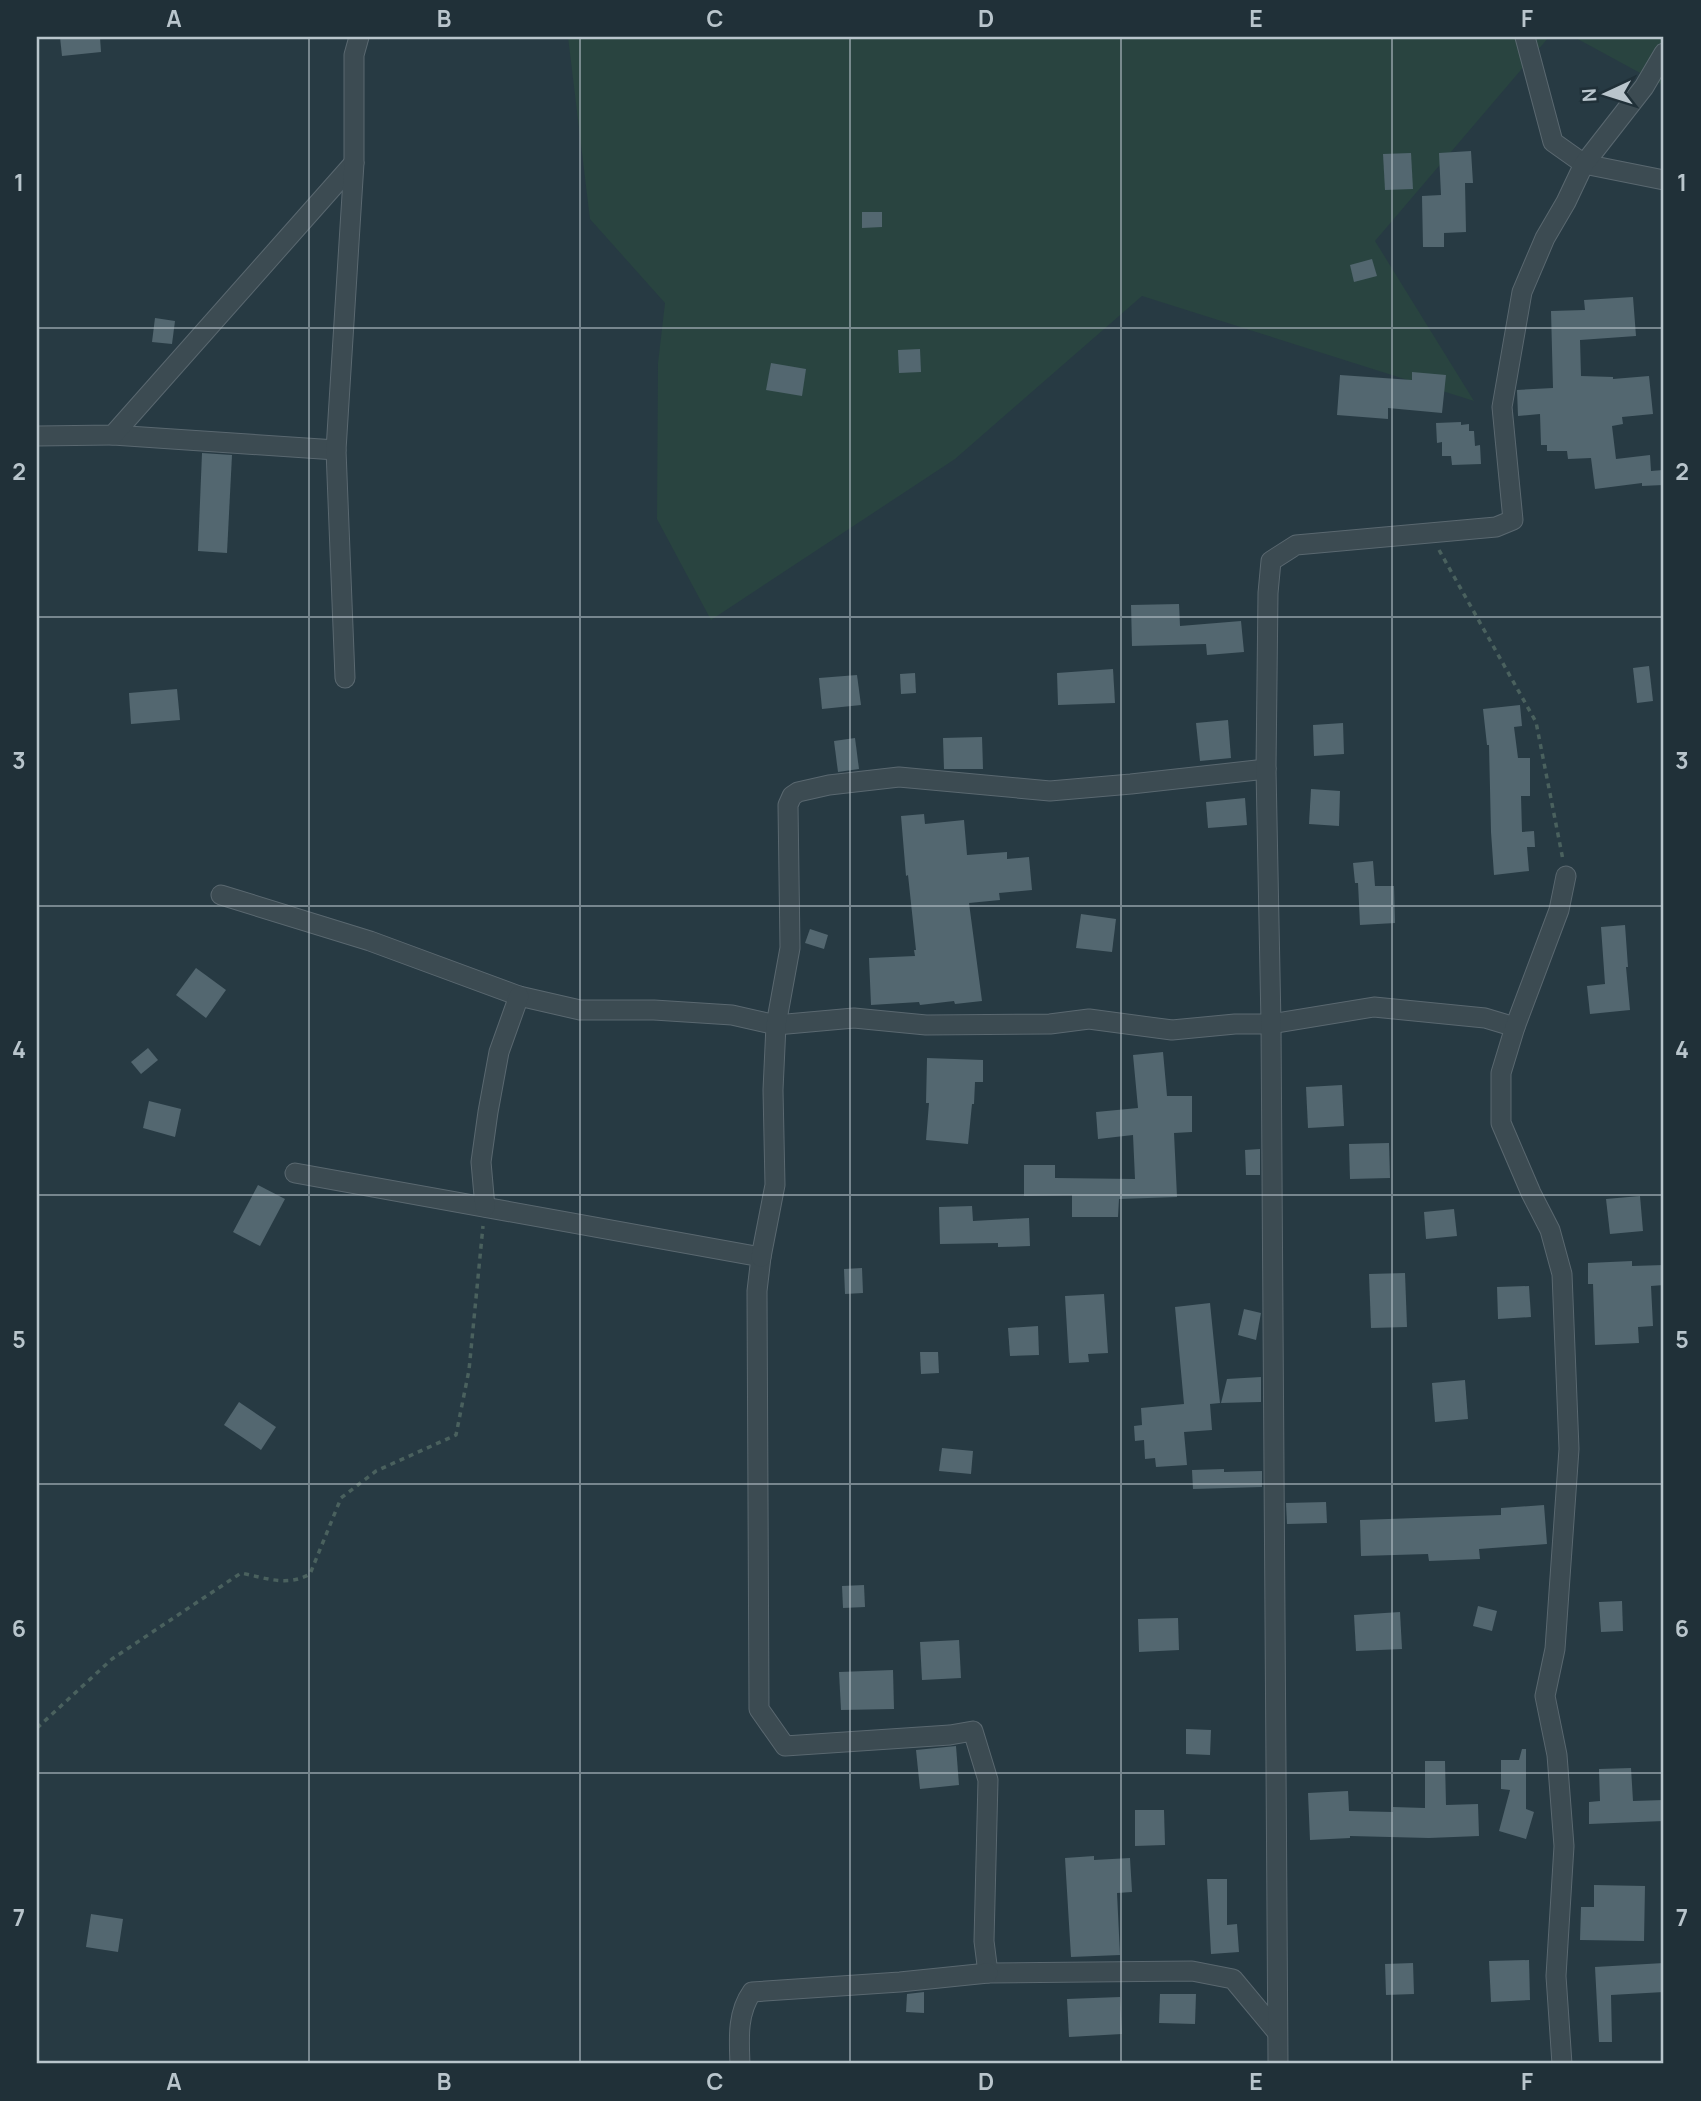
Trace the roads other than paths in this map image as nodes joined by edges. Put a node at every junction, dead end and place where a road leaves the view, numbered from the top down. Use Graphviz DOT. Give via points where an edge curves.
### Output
graph roads {
  1 [pos="359,37"];
  2 [pos="1525,37"];
  3 [pos="1664,53"];
  4 [pos="354,163"];
  5 [pos="1584,164"];
  6 [pos="1664,180"];
  7 [pos="113,435"];
  8 [pos="37,436"];
  9 [pos="336,450"];
  10 [pos="345,678"];
  11 [pos="1266,769"];
  12 [pos="1566,876"];
  13 [pos="221,895"];
  14 [pos="519,996"];
  15 [pos="776,1024"];
  16 [pos="1270,1024"];
  17 [pos="1514,1027"];
  18 [pos="295,1174"];
  19 [pos="485,1207"];
  20 [pos="761,1257"];
  21 [pos="988,1973"];
  22 [pos="1278,2032"];
  23 [pos="740,2064"];
  24 [pos="1278,2064"];
  25 [pos="1562,2064"];
  1 -- 4 [label="street" via="354,55"];
  2 -- 5 [label="street" via="1553,142"];
  3 -- 5 [label="street" via="1644,87"];
  4 -- 7 [label="street"];
  4 -- 9 [label="street"];
  5 -- 6 [label="street"];
  5 -- 11 [label="street" via="1522,292 1502,407 1513,520 1496,527 1296,545 1271,561"];
  7 -- 8 [label="street"];
  7 -- 9 [label="street"];
  9 -- 10 [label="street"];
  11 -- 15 [label="street" via="1050,791 899,777 798,792 788,805 790,948"];
  11 -- 16 [label="street"];
  12 -- 17 [label="street" via="1559,910"];
  13 -- 14 [label="street" via="370,941"];
  14 -- 15 [label="street" via="580,1010 732,1015"];
  14 -- 19 [label="street" via="499,1052 488,1112 481,1162"];
  15 -- 16 [label="street" via="854,1018 926,1025 1050,1024 1089,1018 1172,1030"];
  15 -- 20 [label="street" via="775,1185"];
  16 -- 17 [label="street" via="1374,1007 1485,1018"];
  16 -- 22 [label="street"];
  17 -- 25 [label="street" via="1501,1073 1501,1123 1550,1230 1562,1274 1569,1449 1555,1649 1545,1696 1557,1755 1563,1846 1556,1976"];
  18 -- 19 [label="street"];
  19 -- 20 [label="street"];
  20 -- 21 [label="street" via="757,1291 759,1709 785,1746 973,1731 988,1780 984,1941"];
  21 -- 22 [label="street" via="1192,1971 1233,1979"];
  21 -- 23 [label="street" via="752,1992 740,2024"];
  22 -- 24 [label="street"];
}
